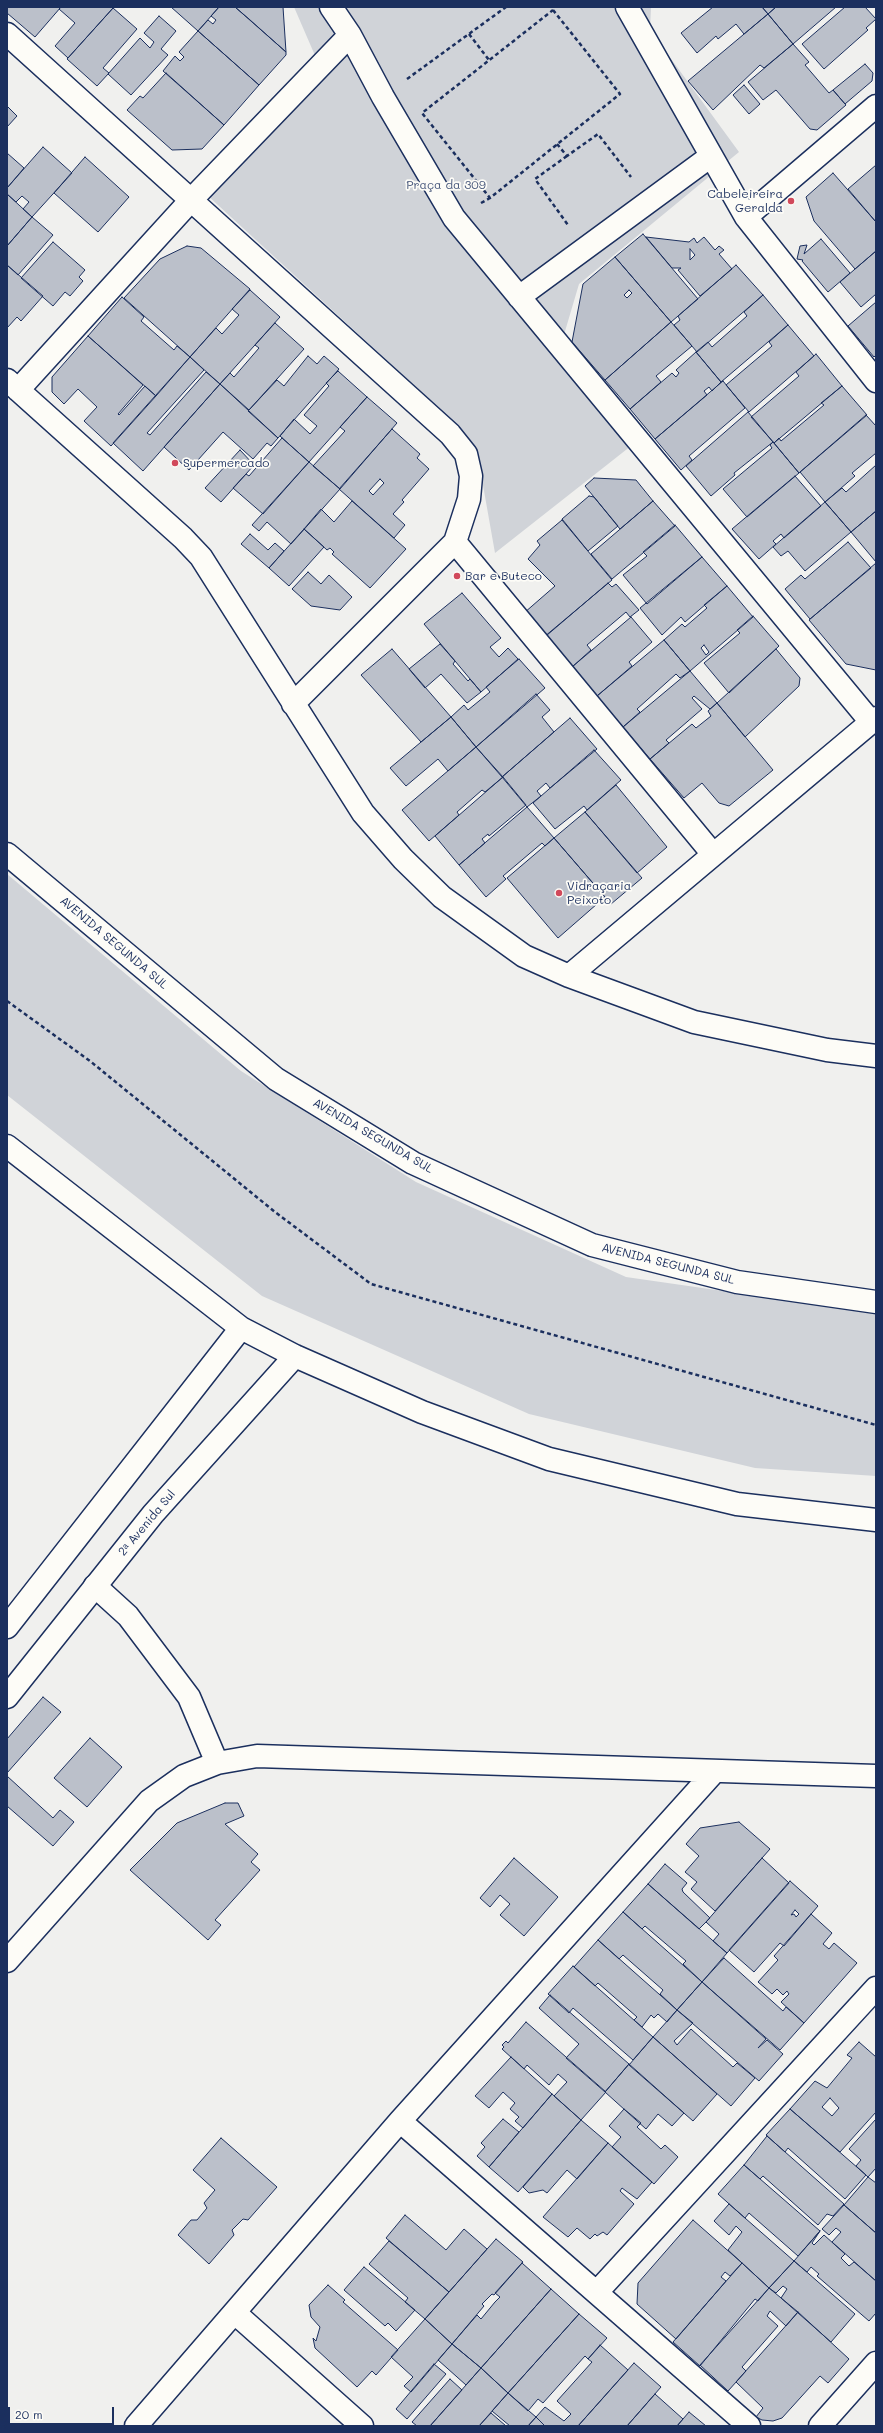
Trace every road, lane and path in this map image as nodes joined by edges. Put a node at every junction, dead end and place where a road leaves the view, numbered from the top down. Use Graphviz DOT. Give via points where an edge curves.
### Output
graph roads {
  1 [pos="331,7"];
  2 [pos="506,7"];
  3 [pos="627,7"];
  4 [pos="7,34"];
  5 [pos="469,34"];
  6 [pos="350,35"];
  7 [pos="489,60"];
  8 [pos="383,97"];
  9 [pos="876,106"];
  10 [pos="557,144"];
  11 [pos="567,156"];
  12 [pos="711,156"];
  13 [pos="635,181"];
  14 [pos="192,199"];
  15 [pos="746,217"];
  16 [pos="570,228"];
  17 [pos="519,297"];
  18 [pos="876,381"];
  19 [pos="12,385"];
  20 [pos="455,542"];
  21 [pos="293,704"];
  22 [pos="873,720"];
  23 [pos="7,854"];
  24 [pos="712,854"];
  25 [pos="568,976"];
  26 [pos="7,1001"];
  27 [pos="876,1056"];
  28 [pos="7,1146"];
  29 [pos="876,1302"];
  30 [pos="241,1328"];
  31 [pos="295,1356"];
  32 [pos="876,1426"];
  33 [pos="876,1520"];
  34 [pos="95,1586"];
  35 [pos="7,1627"];
  36 [pos="7,1697"];
  37 [pos="217,1763"];
  38 [pos="715,1771"];
  39 [pos="876,1776"];
  40 [pos="7,1961"];
  41 [pos="876,1988"];
  42 [pos="400,2121"];
  43 [pos="597,2292"];
  44 [pos="235,2313"];
  45 [pos="876,2363"];
  46 [pos="136,2426"];
  47 [pos="362,2426"];
  48 [pos="749,2426"];
  49 [pos="820,2426"];
  1 -- 6 [label="street"];
  2 -- 5 [label="path"];
  3 -- 12 [label="street"];
  4 -- 14 [label="street"];
  5 -- 7 [label="path"];
  5 -- 8 [label="path"];
  6 -- 8 [label="street"];
  6 -- 14 [label="street"];
  7 -- 10 [label="path" via="553,10 620,94"];
  7 -- 10 [label="path" via="422,113 490,198"];
  8 -- 17 [label="street" via="454,218"];
  9 -- 15 [label="street"];
  10 -- 11 [label="path"];
  11 -- 13 [label="path" via="598,134"];
  11 -- 16 [label="path" via="535,179"];
  12 -- 15 [label="street"];
  12 -- 17 [label="street"];
  14 -- 19 [label="street"];
  14 -- 20 [label="street" via="430,414 466,454 471,476 469,500"];
  15 -- 18 [label="street"];
  17 -- 22 [label="street"];
  19 -- 21 [label="street" via="201,557"];
  20 -- 21 [label="street"];
  20 -- 24 [label="street"];
  21 -- 25 [label="street" via="364,813 442,897 524,956"];
  22 -- 24 [label="street"];
  23 -- 29 [label="street, AVENIDA SEGUNDA SUL" via="276,1079 413,1163 592,1245 737,1282"];
  24 -- 25 [label="street"];
  25 -- 27 [label="street" via="694,1022 827,1050"];
  26 -- 32 [label="path" via="90,1061 275,1212 371,1284"];
  28 -- 30 [label="street"];
  30 -- 31 [label="street"];
  30 -- 35 [label="street"];
  31 -- 33 [label="street" via="422,1412 549,1459 737,1504"];
  31 -- 34 [label="street, 2ᵃ Avenida Sul" via="153,1514"];
  34 -- 36 [label="street, 2ᵃ Avenida Sul"];
  34 -- 37 [label="street" via="128,1616 189,1697"];
  37 -- 38 [label="street" via="257,1756"];
  37 -- 40 [label="street" via="184,1776 149,1801"];
  38 -- 39 [label="street"];
  38 -- 42 [label="street"];
  41 -- 43 [label="street"];
  42 -- 43 [label="street"];
  42 -- 44 [label="street"];
  43 -- 48 [label="street"];
  44 -- 46 [label="street"];
  44 -- 47 [label="street"];
  45 -- 49 [label="street"];
}
